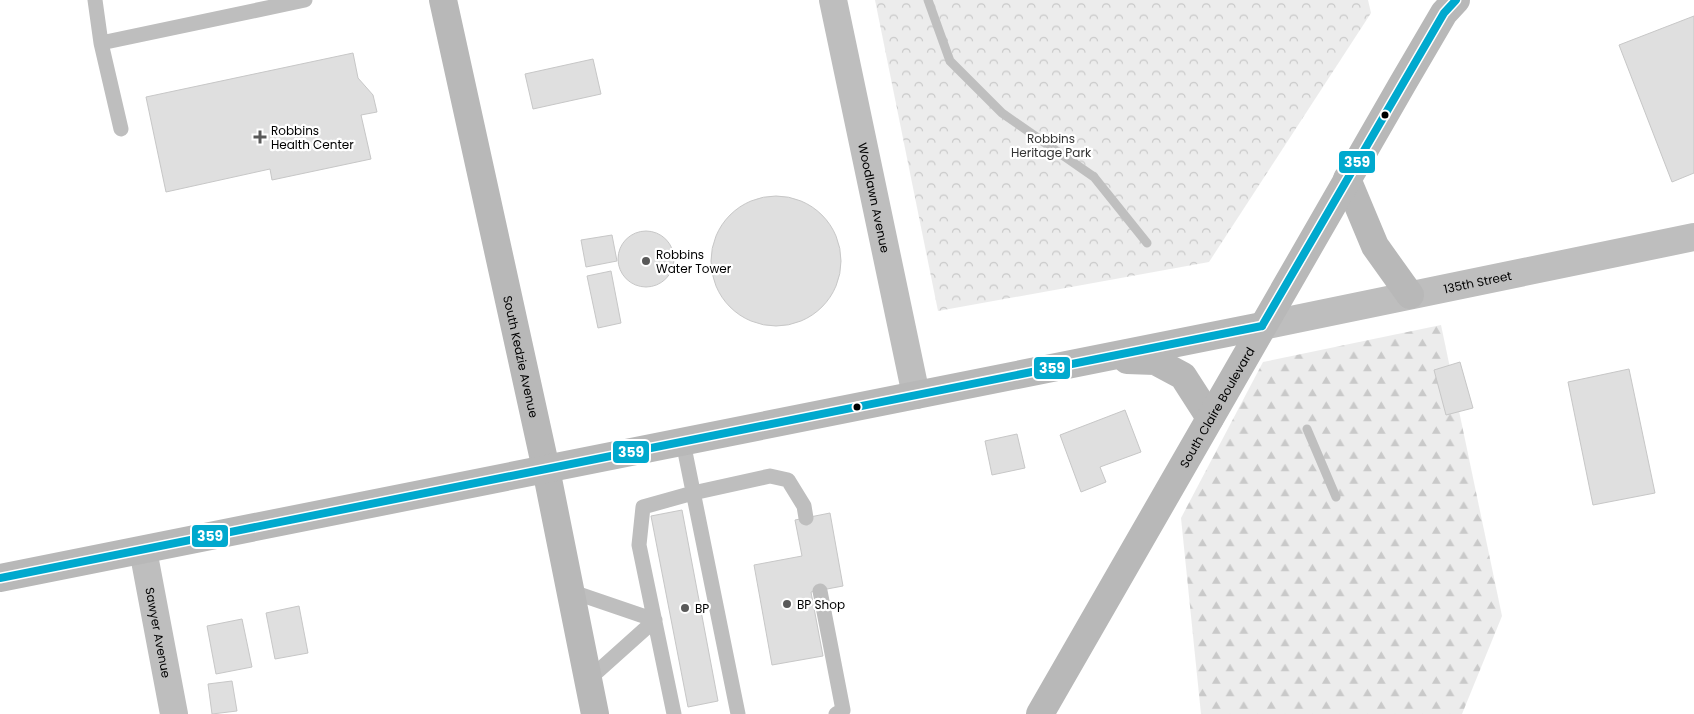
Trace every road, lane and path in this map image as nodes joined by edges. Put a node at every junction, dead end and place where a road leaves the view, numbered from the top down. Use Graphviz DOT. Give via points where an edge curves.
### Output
graph roads {
  1 [pos="95,0"];
  2 [pos="305,0"];
  3 [pos="443,0"];
  4 [pos="833,0"];
  5 [pos="1456,0"];
  6 [pos="101,43"];
  7 [pos="121,129"];
  8 [pos="1347,179"];
  9 [pos="1694,237"];
  10 [pos="1410,295"];
  11 [pos="1262,326"];
  12 [pos="1101,358"];
  13 [pos="916,395"];
  14 [pos="1210,418"];
  15 [pos="683,442"];
  16 [pos="546,469"];
  17 [pos="693,493"];
  18 [pos="806,518"];
  19 [pos="143,550"];
  20 [pos="0,578"];
  21 [pos="570,591"];
  22 [pos="820,591"];
  23 [pos="655,620"];
  24 [pos="588,680"];
  25 [pos="174,714"];
  26 [pos="595,714"];
  27 [pos="674,714"];
  28 [pos="738,714"];
  29 [pos="836,714"];
  30 [pos="1040,714"];
  1 -- 6 [label="lane"];
  2 -- 6 [label="lane"];
  3 -- 16 [label="street, South Kedzie Avenue"];
  4 -- 13 [label="street, Woodlawn Avenue"];
  5 -- 8 [label="street, South Claire Boulevard" via="1444,13"];
  6 -- 7 [label="lane"];
  8 -- 10 [label="street" via="1375,246"];
  8 -- 11 [label="street, South Claire Boulevard"];
  9 -- 10 [label="street, 135th Street"];
  10 -- 11 [label="street, 135th Street"];
  11 -- 12 [label="street"];
  11 -- 14 [label="street, South Claire Boulevard"];
  12 -- 13 [label="street"];
  12 -- 14 [label="street" via="1155,361 1183,376"];
  13 -- 15 [label="street"];
  14 -- 30 [label="street, South Claire Boulevard"];
  15 -- 16 [label="street"];
  15 -- 17 [label="lane"];
  16 -- 19 [label="street"];
  16 -- 21 [label="street, South Kedzie Avenue"];
  17 -- 18 [label="lane" via="770,476 788,480 804,506"];
  17 -- 23 [label="lane" via="642,507 639,545"];
  17 -- 28 [label="lane"];
  19 -- 20 [label="street"];
  19 -- 25 [label="street, Sawyer Avenue"];
  21 -- 23 [label="lane"];
  21 -- 24 [label="street, South Kedzie Avenue"];
  22 -- 29 [label="lane" via="843,710"];
  23 -- 24 [label="lane"];
  23 -- 27 [label="lane"];
  24 -- 26 [label="street, South Kedzie Avenue"];
}
